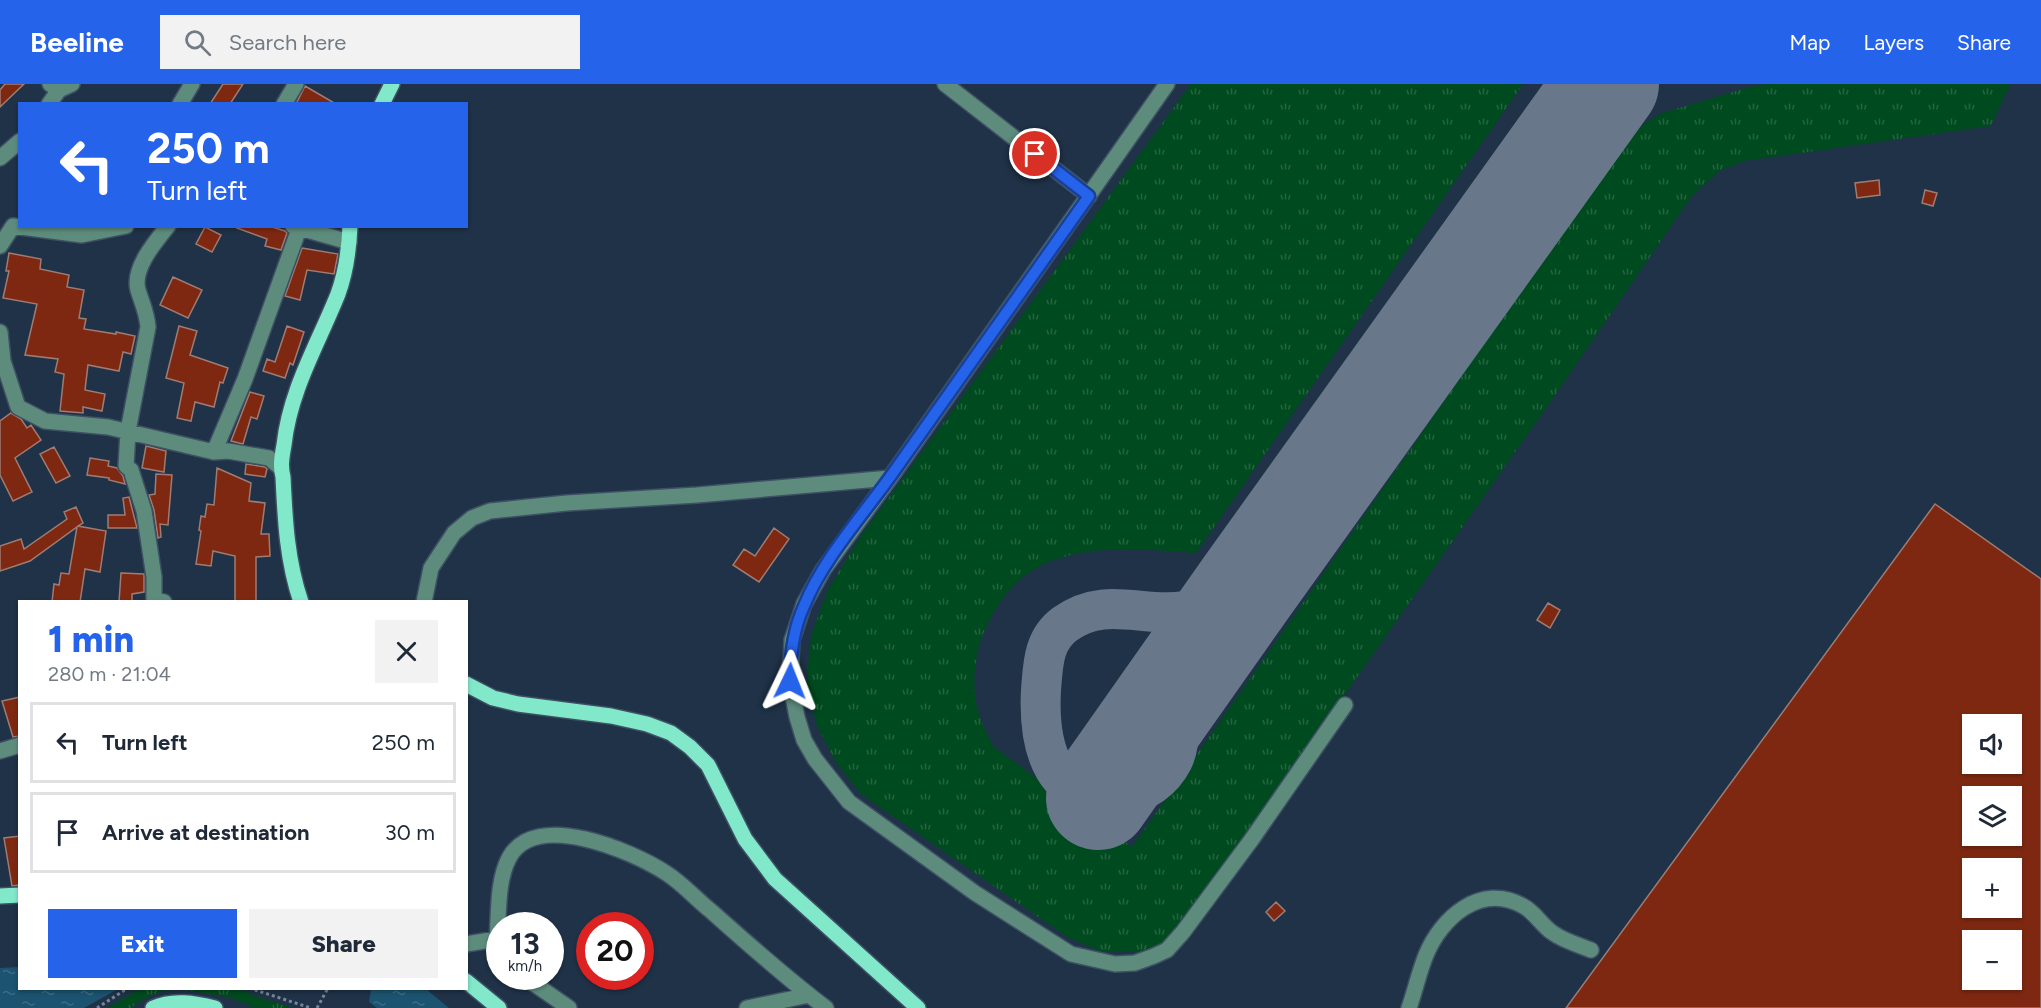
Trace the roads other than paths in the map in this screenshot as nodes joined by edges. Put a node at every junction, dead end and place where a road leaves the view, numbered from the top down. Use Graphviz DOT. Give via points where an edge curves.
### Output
graph roads {
  1 [pos="192,84"];
  2 [pos="296,84"];
  3 [pos="392,84"];
  4 [pos="945,84"];
  5 [pos="1167,84"];
  6 [pos="60,86"];
  7 [pos="50,102"];
  8 [pos="181,102"];
  9 [pos="285,102"];
  10 [pos="383,102"];
  11 [pos="18,143"];
  12 [pos="0,158"];
  13 [pos="1089,196"];
  14 [pos="18,227"];
  15 [pos="28,228"];
  16 [pos="116,228"];
  17 [pos="166,228"];
  18 [pos="296,228"];
  19 [pos="350,234"];
  20 [pos="0,246"];
  21 [pos="0,332"];
  22 [pos="128,431"];
  23 [pos="214,452"];
  24 [pos="281,468"];
  25 [pos="890,478"];
  26 [pos="157,600"];
  27 [pos="300,600"];
  28 [pos="424,600"];
  29 [pos="468,685"];
  30 [pos="1346,705"];
  31 [pos="18,746"];
  32 [pos="0,751"];
  33 [pos="18,895"];
  34 [pos="0,896"];
  35 [pos="500,912"];
  36 [pos="486,942"];
  37 [pos="468,944"];
  38 [pos="1591,950"];
  39 [pos="468,983"];
  40 [pos="543,990"];
  41 [pos="809,995"];
  42 [pos="153,1008"];
  43 [pos="215,1008"];
  44 [pos="499,1008"];
  45 [pos="569,1008"];
  46 [pos="747,1008"];
  47 [pos="826,1008"];
  48 [pos="918,1008"];
  49 [pos="1409,1008"];
  1 -- 8 [label="street"];
  2 -- 9 [label="street"];
  3 -- 10 [label="main road"];
  4 -- 13 [label="street"];
  5 -- 13 [label="street"];
  6 -- 7 [label="street"];
  11 -- 12 [label="street"];
  13 -- 25 [label="street"];
  14 -- 20 [label="street" via="12,226"];
  15 -- 16 [label="street" via="82,235"];
  17 -- 22 [label="street" via="138,271 137,287 148,327"];
  18 -- 19 [label="street"];
  18 -- 23 [label="street" via="245,379"];
  19 -- 24 [label="main road" via="338,293 307,361 286,424"];
  21 -- 22 [label="street" via="3,361 18,407 45,421"];
  22 -- 23 [label="street"];
  22 -- 26 [label="street" via="126,466 131,470 144,511 154,599"];
  23 -- 24 [label="street" via="269,458"];
  24 -- 27 [label="main road" via="286,538"];
  25 -- 28 [label="street" via="490,511 472,518 454,533 431,568"];
  25 -- 30 [label="street" via="823,570 796,626 790,658 791,696 804,740 849,802 975,893 1071,954 1115,964 1135,963 1167,950 1184,933"];
  29 -- 48 [label="main road" via="493,698 611,716 671,733 708,765 746,839 775,879"];
  31 -- 32 [label="street"];
  33 -- 34 [label="main road"];
  35 -- 41 [label="street" via="501,885 509,857 526,839 567,835 592,841 666,873"];
  36 -- 37 [label="street"];
  38 -- 49 [label="street" via="1553,933 1522,905 1496,898 1482,899 1457,912 1435,937"];
  39 -- 44 [label="main road"];
  40 -- 45 [label="street"];
  41 -- 46 [label="street"];
  41 -- 47 [label="street"];
  42 -- 43 [label="main road" via="185,1003"];
}
